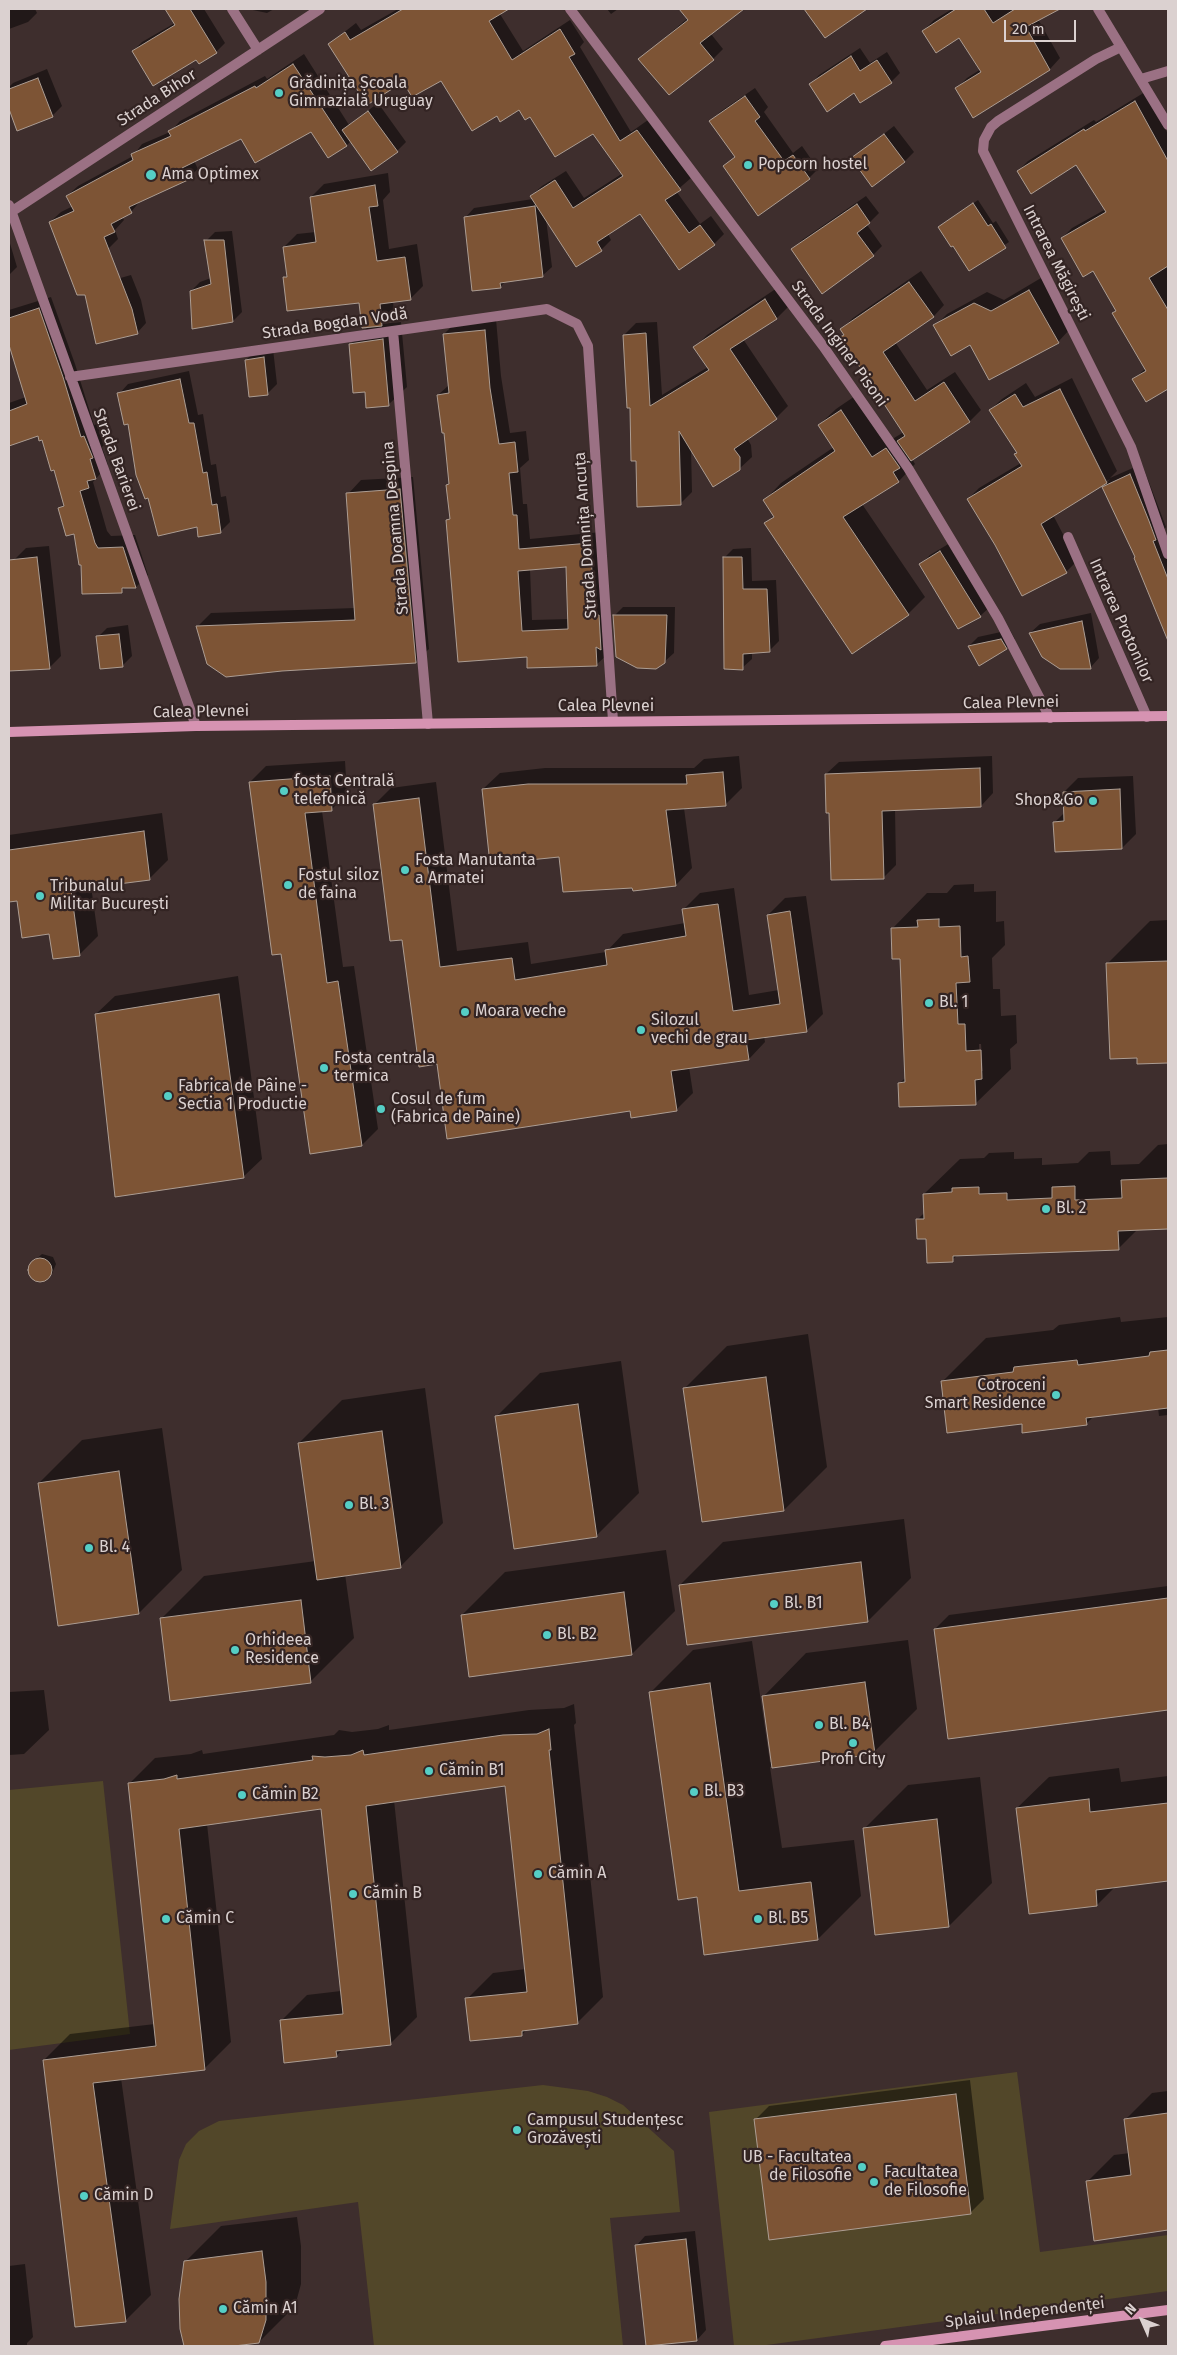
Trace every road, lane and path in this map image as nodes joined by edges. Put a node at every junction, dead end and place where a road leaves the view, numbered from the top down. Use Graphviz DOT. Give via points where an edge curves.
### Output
graph roads {
  1 [pos="232,9"];
  2 [pos="320,9"];
  3 [pos="570,9"];
  4 [pos="1098,9"];
  5 [pos="1121,47"];
  6 [pos="258,50"];
  7 [pos="1168,71"];
  8 [pos="1141,79"];
  9 [pos="1168,125"];
  10 [pos="10,208"];
  11 [pos="393,330"];
  12 [pos="588,346"];
  13 [pos="70,377"];
  14 [pos="1068,537"];
  15 [pos="1168,554"];
  16 [pos="1168,716"];
  17 [pos="1147,717"];
  18 [pos="1050,718"];
  19 [pos="613,721"];
  20 [pos="428,724"];
  21 [pos="9,726"];
  22 [pos="196,726"];
  23 [pos="44,730"];
  24 [pos="9,732"];
  25 [pos="1168,2310"];
  26 [pos="885,2346"];
  1 -- 6 [label="street"];
  2 -- 6 [label="street, Strada Bihor"];
  3 -- 18 [label="street, Strada Inginer Pisoni" via="823,346 908,468 998,618"];
  4 -- 5 [label="street"];
  5 -- 8 [label="street"];
  5 -- 15 [label="street, Intrarea Măgirești" via="1096,59 998,121 984,140 983,151 1131,447"];
  6 -- 10 [label="street, Strada Bihor"];
  7 -- 8 [label="street"];
  8 -- 9 [label="street"];
  10 -- 13 [label="street, Strada Barierei"];
  11 -- 12 [label="street, Strada Bogdan Vodă" via="547,308 577,324"];
  11 -- 13 [label="street, Strada Bogdan Vodă"];
  11 -- 20 [label="street, Strada Doamna Despina"];
  12 -- 19 [label="street, Strada Domnița Ancuța"];
  13 -- 22 [label="street, Strada Barierei"];
  14 -- 17 [label="street, Intrarea Protonilor"];
  16 -- 17 [label="main road, Calea Plevnei"];
  17 -- 18 [label="main road, Calea Plevnei"];
  18 -- 19 [label="main road, Calea Plevnei"];
  19 -- 20 [label="main road, Calea Plevnei"];
  20 -- 22 [label="main road, Calea Plevnei"];
  21 -- 23 [label="main road, Calea Plevnei"];
  22 -- 23 [label="main road, Calea Plevnei"];
  23 -- 24 [label="main road, Calea Plevnei"];
  25 -- 26 [label="main road, Splaiul Independenței"];
}
